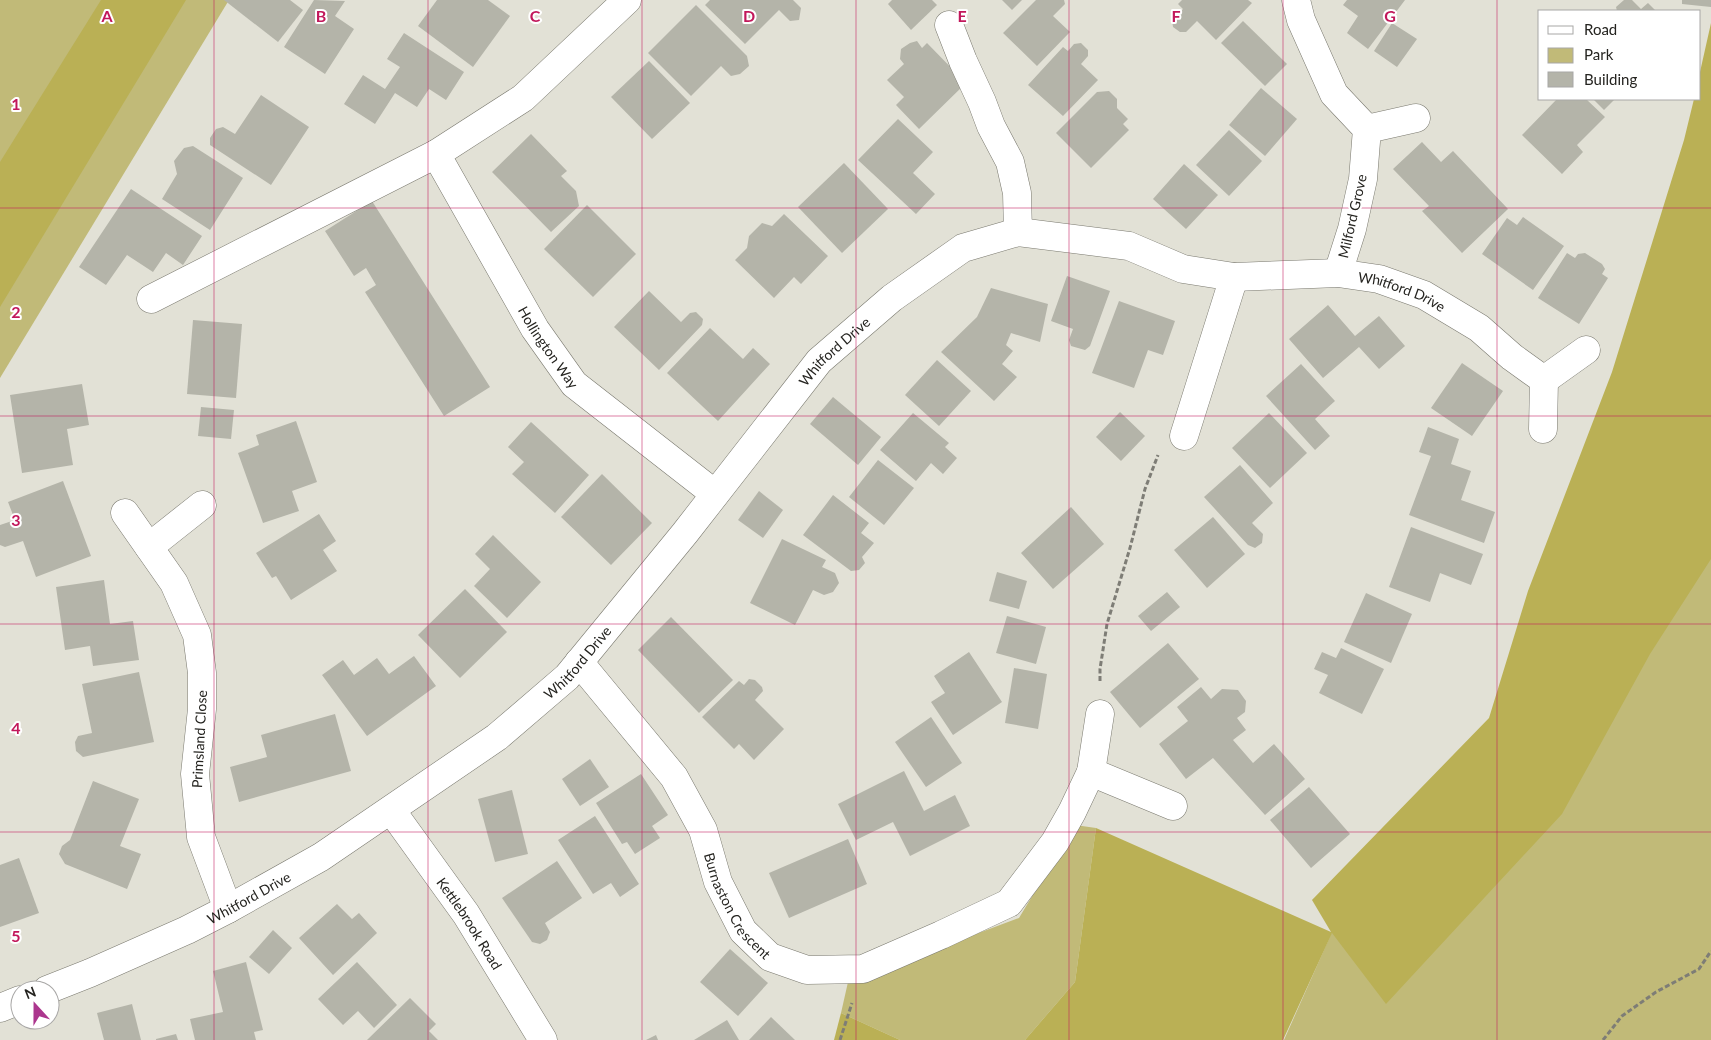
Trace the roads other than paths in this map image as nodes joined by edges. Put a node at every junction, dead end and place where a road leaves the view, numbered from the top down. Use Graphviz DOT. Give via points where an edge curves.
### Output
graph roads {
  1 [pos="627,0"];
  2 [pos="1296,0"];
  3 [pos="949,25"];
  4 [pos="1416,118"];
  5 [pos="1367,129"];
  6 [pos="436,154"];
  7 [pos="1018,232"];
  8 [pos="1338,273"];
  9 [pos="1234,277"];
  10 [pos="151,299"];
  11 [pos="1586,350"];
  12 [pos="1544,380"];
  13 [pos="1543,430"];
  14 [pos="1184,436"];
  15 [pos="715,494"];
  16 [pos="202,505"];
  17 [pos="125,514"];
  18 [pos="148,547"];
  19 [pos="579,662"];
  20 [pos="1100,714"];
  21 [pos="1091,772"];
  22 [pos="1173,806"];
  23 [pos="391,810"];
  24 [pos="228,909"];
  25 [pos="60,985"];
  26 [pos="543,1040"];
  1 -- 6 [label="street" via="523,98"];
  2 -- 5 [label="street" via="1301,20 1334,94"];
  3 -- 7 [label="street" via="991,126 1010,162 1017,193"];
  4 -- 5 [label="street"];
  5 -- 8 [label="street, Milford Grove" via="1363,179"];
  6 -- 10 [label="street"];
  6 -- 15 [label="street, Hollington Way" via="535,329 574,384"];
  7 -- 9 [label="street, Whitford Drive" via="1129,246 1183,269"];
  7 -- 15 [label="street, Whitford Drive" via="964,248 892,298 819,361"];
  8 -- 9 [label="street, Whitford Drive"];
  8 -- 12 [label="street, Whitford Drive" via="1379,280 1424,295 1479,328"];
  9 -- 14 [label="street"];
  11 -- 12 [label="street"];
  12 -- 13 [label="street"];
  15 -- 19 [label="street, Whitford Drive"];
  16 -- 18 [label="street"];
  17 -- 18 [label="street, Primsland Close"];
  18 -- 24 [label="street, Primsland Close" via="174,583 197,635 202,673 195,774 200,837"];
  19 -- 21 [label="street, Burnaston Crescent" via="674,777 702,830 718,882 743,931 770,957 807,970 863,969 1009,903 1055,842"];
  19 -- 23 [label="street, Whitford Drive" via="567,677 497,737"];
  20 -- 21 [label="street, Burnaston Crescent"];
  21 -- 22 [label="street"];
  23 -- 24 [label="street, Whitford Drive" via="321,857"];
  23 -- 26 [label="street, Kettlebrook Road" via="466,914"];
  24 -- 25 [label="street, Whitford Drive"];
}
